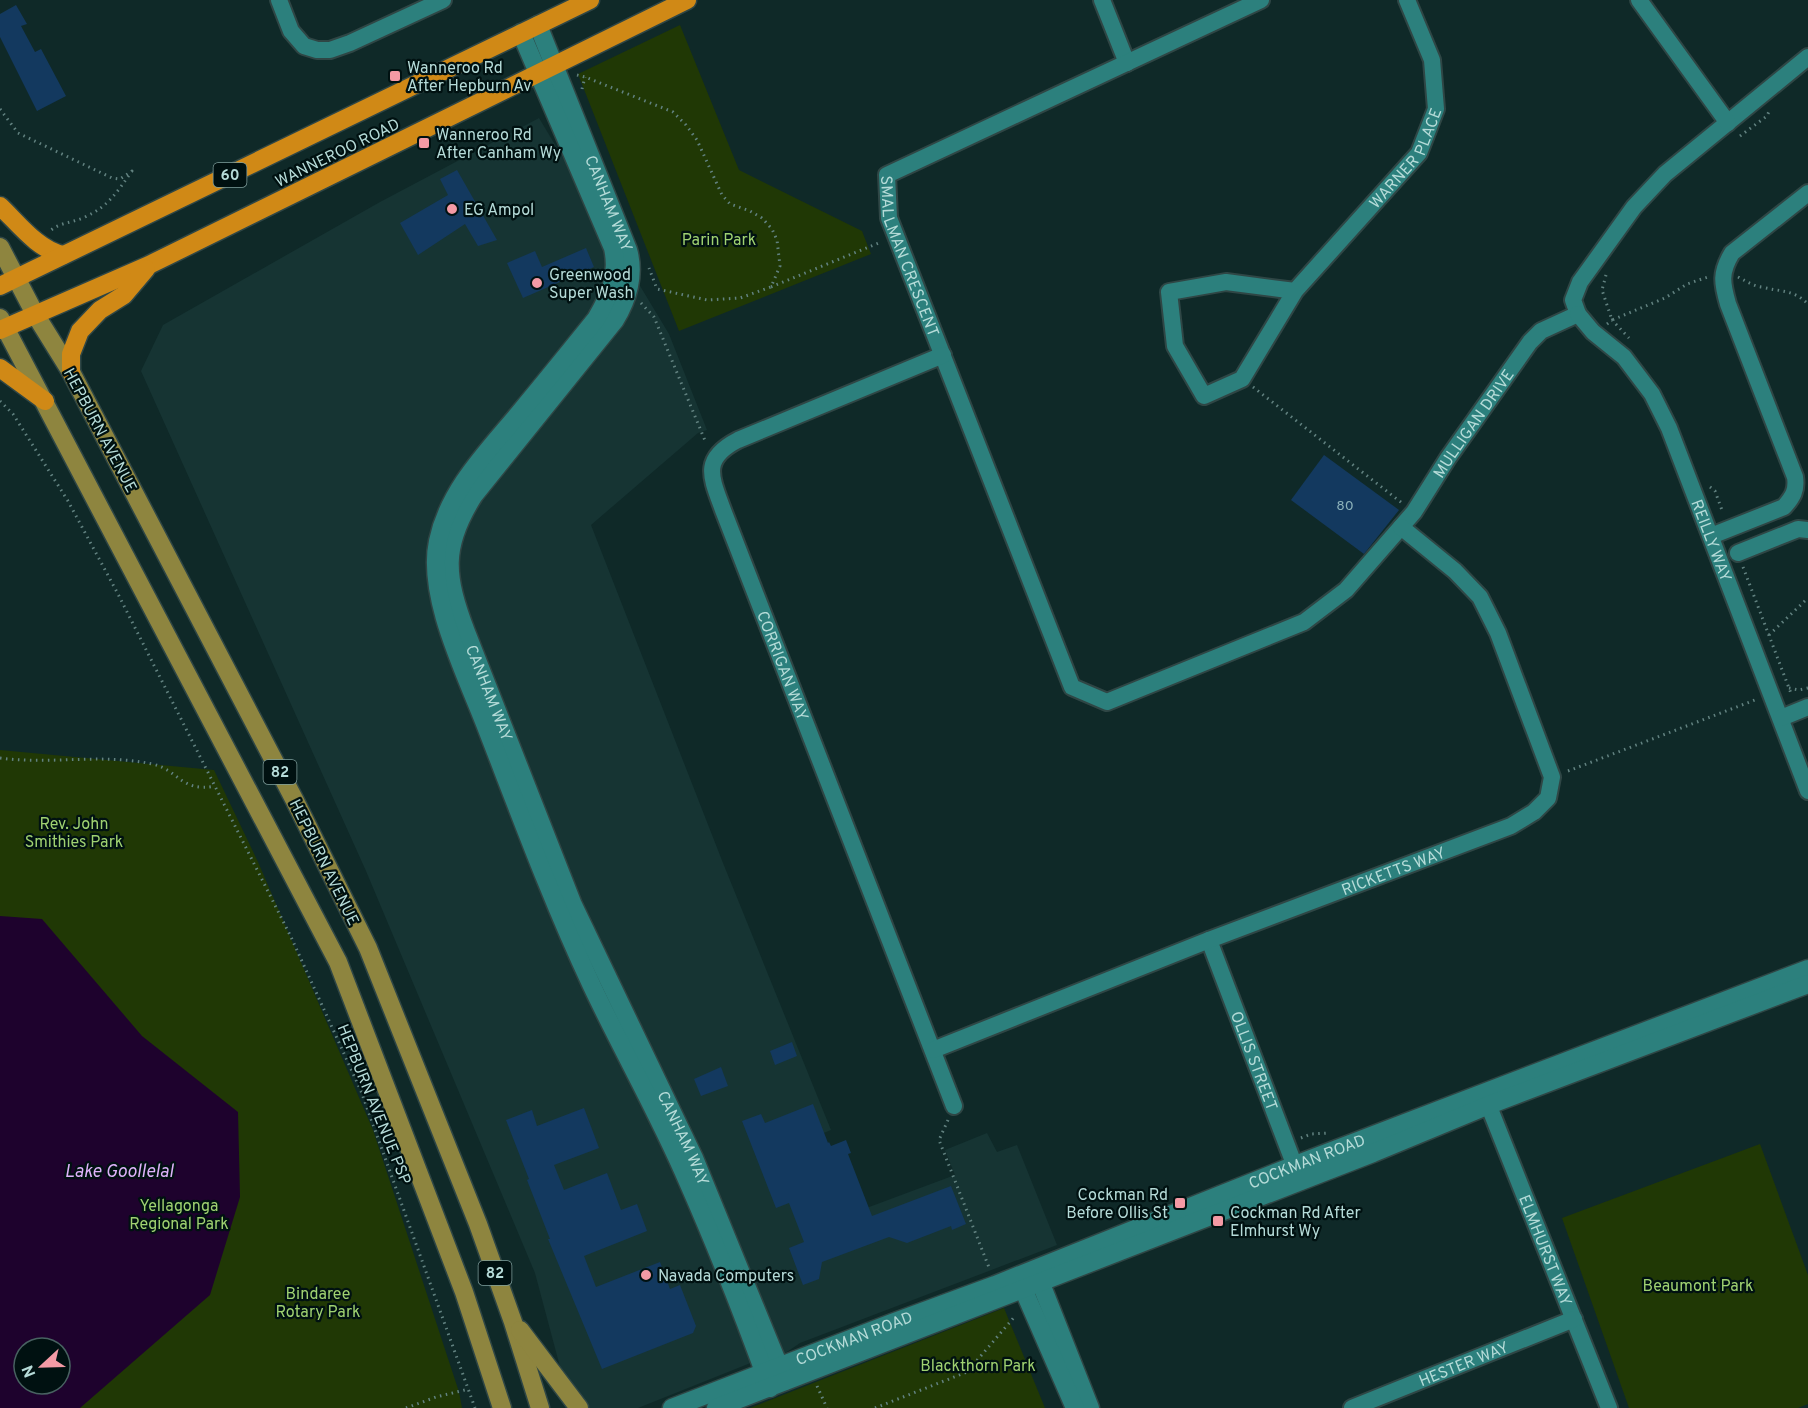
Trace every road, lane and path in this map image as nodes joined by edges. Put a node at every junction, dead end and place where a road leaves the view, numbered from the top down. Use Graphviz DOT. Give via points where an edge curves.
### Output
graph roads {
  1 [pos="279,0"];
  2 [pos="443,0"];
  3 [pos="590,0"];
  4 [pos="687,0"];
  5 [pos="1102,0"];
  6 [pos="1261,0"];
  7 [pos="1407,0"];
  8 [pos="1639,0"];
  9 [pos="538,25"];
  10 [pos="521,33"];
  11 [pos="1808,57"];
  12 [pos="1126,63"];
  13 [pos="555,65"];
  14 [pos="537,74"];
  15 [pos="575,76"];
  16 [pos="585,76"];
  17 [pos="581,96"];
  18 [pos="1774,104"];
  19 [pos="0,109"];
  20 [pos="1728,123"];
  21 [pos="1740,136"];
  22 [pos="1808,193"];
  23 [pos="0,206"];
  24 [pos="897,236"];
  25 [pos="39,242"];
  26 [pos="0,247"];
  27 [pos="63,255"];
  28 [pos="645,259"];
  29 [pos="149,265"];
  30 [pos="650,270"];
  31 [pos="1606,273"];
  32 [pos="1723,275"];
  33 [pos="645,279"];
  34 [pos="8,282"];
  35 [pos="771,287"];
  36 [pos="628,290"];
  37 [pos="1295,291"];
  38 [pos="1808,304"];
  39 [pos="35,314"];
  40 [pos="1578,314"];
  41 [pos="2,325"];
  42 [pos="943,355"];
  43 [pos="0,368"];
  44 [pos="71,372"];
  45 [pos="1242,379"];
  46 [pos="0,401"];
  47 [pos="45,401"];
  48 [pos="714,462"];
  49 [pos="1414,512"];
  50 [pos="1401,527"];
  51 [pos="1808,530"];
  52 [pos="1711,536"];
  53 [pos="1738,553"];
  54 [pos="1808,598"];
  55 [pos="1769,635"];
  56 [pos="1072,687"];
  57 [pos="1788,687"];
  58 [pos="1808,688"];
  59 [pos="1771,694"];
  60 [pos="1808,707"];
  61 [pos="1781,718"];
  62 [pos="0,758"];
  63 [pos="1552,777"];
  64 [pos="214,786"];
  65 [pos="1808,791"];
  66 [pos="1209,940"];
  67 [pos="1808,969"];
  68 [pos="1808,984"];
  69 [pos="933,1050"];
  70 [pos="1486,1099"];
  71 [pos="954,1106"];
  72 [pos="1298,1172"];
  73 [pos="1038,1275"];
  74 [pos="993,1277"];
  75 [pos="1020,1282"];
  76 [pos="1030,1306"];
  77 [pos="1574,1319"];
  78 [pos="513,1322"];
  79 [pos="775,1377"];
  80 [pos="814,1378"];
  81 [pos="469,1389"];
  82 [pos="406,1408"];
  83 [pos="475,1408"];
  84 [pos="502,1408"];
  85 [pos="540,1408"];
  86 [pos="579,1408"];
  87 [pos="672,1408"];
  88 [pos="716,1408"];
  89 [pos="827,1408"];
  90 [pos="875,1408"];
  91 [pos="1075,1408"];
  92 [pos="1089,1408"];
  93 [pos="1352,1408"];
  94 [pos="1610,1408"];
  1 -- 2 [label="street" via="291,32 304,46 317,50 350,43"];
  3 -- 9 [label="highway, WANNEROO ROAD / 60"];
  4 -- 13 [label="highway, WANNEROO ROAD"];
  5 -- 12 [label="street"];
  6 -- 12 [label="street, SMALLMAN CRESCENT"];
  7 -- 37 [label="street, WARNER PLACE" via="1432,60 1436,109 1419,153"];
  8 -- 20 [label="street"];
  9 -- 10 [label="highway, WANNEROO ROAD / 60"];
  9 -- 13 [label="main road, CANHAM WAY"];
  10 -- 14 [label="main road, CANHAM WAY"];
  10 -- 27 [label="highway, WANNEROO ROAD / 60"];
  11 -- 20 [label="street"];
  12 -- 24 [label="street, SMALLMAN CRESCENT" via="887,175 889,218"];
  13 -- 14 [label="highway, WANNEROO ROAD"];
  13 -- 36 [label="main road, CANHAM WAY" via="628,250"];
  14 -- 29 [label="highway, WANNEROO ROAD"];
  14 -- 79 [label="main road, CANHAM WAY" via="613,248 614,282 596,319 455,495 437,544 438,594 560,914 688,1182"];
  15 -- 16 [label="path"];
  16 -- 17 [label="path"];
  16 -- 35 [label="path" via="673,112 686,125 722,195 730,204 762,218 772,229 780,266"];
  18 -- 21 [label="path" via="1767,116"];
  19 -- 25 [label="path" via="18,133 112,178 120,179 132,171 107,205 84,218 57,225"];
  20 -- 40 [label="street" via="1665,174 1634,207 1580,282 1573,300"];
  22 -- 32 [label="street" via="1732,253"];
  23 -- 25 [label="highway"];
  24 -- 35 [label="path"];
  24 -- 42 [label="street, SMALLMAN CRESCENT"];
  25 -- 27 [label="highway"];
  26 -- 34 [label="main road, HEPBURN AVENUE / 82"];
  27 -- 34 [label="highway, WANNEROO ROAD / 60"];
  28 -- 30 [label="path"];
  29 -- 39 [label="highway, WANNEROO ROAD"];
  29 -- 44 [label="highway" via="124,295 100,310 80,331 71,354"];
  30 -- 33 [label="path"];
  30 -- 35 [label="path" via="657,290 707,300 740,298"];
  31 -- 32 [label="path" via="1602,290 1612,320 1688,284"];
  32 -- 38 [label="path" via="1789,292"];
  32 -- 52 [label="street" via="1728,304 1796,487 1784,507"];
  34 -- 39 [label="main road, HEPBURN AVENUE / 82"];
  36 -- 48 [label="path" via="654,317"];
  36 -- 79 [label="main road, CANHAM WAY" via="615,320 463,512 452,540 452,589 573,906 694,1158"];
  37 -- 45 [label="street, WARNER PLACE"];
  37 -- 45 [label="street" via="1226,282 1169,292 1175,346 1204,396"];
  39 -- 41 [label="highway, WANNEROO ROAD"];
  39 -- 44 [label="main road, HEPBURN AVENUE / 82"];
  40 -- 49 [label="street, MULLIGAN DRIVE" via="1541,331 1530,342"];
  40 -- 52 [label="street, REILLY WAY" via="1624,357 1652,394"];
  41 -- 47 [label="main road, HEPBURN AVENUE / 82"];
  42 -- 48 [label="street" via="723,447"];
  42 -- 56 [label="street, SMALLMAN CRESCENT"];
  43 -- 47 [label="highway"];
  44 -- 78 [label="main road, HEPBURN AVENUE / 82" via="368,948"];
  45 -- 49 [label="path"];
  46 -- 64 [label="path, HEPBURN AVENUE PSP" via="13,414 68,501"];
  47 -- 84 [label="main road, HEPBURN AVENUE / 82" via="338,962 464,1292"];
  48 -- 69 [label="street, CORRIGAN WAY" via="712,473 723,510"];
  49 -- 50 [label="street, MULLIGAN DRIVE"];
  50 -- 56 [label="street, MULLIGAN DRIVE" via="1346,590 1304,622 1107,702"];
  50 -- 63 [label="street" via="1480,597 1498,633"];
  51 -- 53 [label="street" via="1798,529"];
  52 -- 59 [label="street, REILLY WAY"];
  54 -- 55 [label="path"];
  57 -- 58 [label="path"];
  59 -- 61 [label="street, REILLY WAY"];
  59 -- 63 [label="path"];
  60 -- 61 [label="street"];
  61 -- 65 [label="street, REILLY WAY"];
  62 -- 64 [label="path" via="118,759 155,764 198,789"];
  63 -- 66 [label="street, RICKETTS WAY" via="1548,798 1511,826"];
  64 -- 81 [label="path, HEPBURN AVENUE PSP" via="291,937 361,1091"];
  66 -- 69 [label="street, RICKETTS WAY"];
  66 -- 72 [label="street, OLLIS STREET"];
  67 -- 70 [label="main road, COCKMAN ROAD"];
  68 -- 70 [label="main road, COCKMAN ROAD"];
  69 -- 71 [label="street, CORRIGAN WAY"];
  70 -- 72 [label="main road, COCKMAN ROAD"];
  70 -- 77 [label="street, ELMHURST WAY"];
  71 -- 74 [label="path" via="939,1140"];
  72 -- 73 [label="main road, COCKMAN ROAD"];
  73 -- 75 [label="main road, COCKMAN ROAD"];
  73 -- 92 [label="main road"];
  75 -- 76 [label="main road"];
  75 -- 79 [label="main road, COCKMAN ROAD"];
  76 -- 90 [label="path" via="1017,1314 967,1371"];
  76 -- 91 [label="main road"];
  77 -- 93 [label="street, HESTER WAY"];
  77 -- 94 [label="street, ELMHURST WAY"];
  78 -- 85 [label="main road, HEPBURN AVENUE / 82"];
  78 -- 86 [label="main road"];
  79 -- 87 [label="main road, COCKMAN ROAD"];
  79 -- 88 [label="main road, COCKMAN ROAD"];
  80 -- 89 [label="path"];
  81 -- 82 [label="path"];
  81 -- 83 [label="path, HEPBURN AVENUE PSP"];
}
